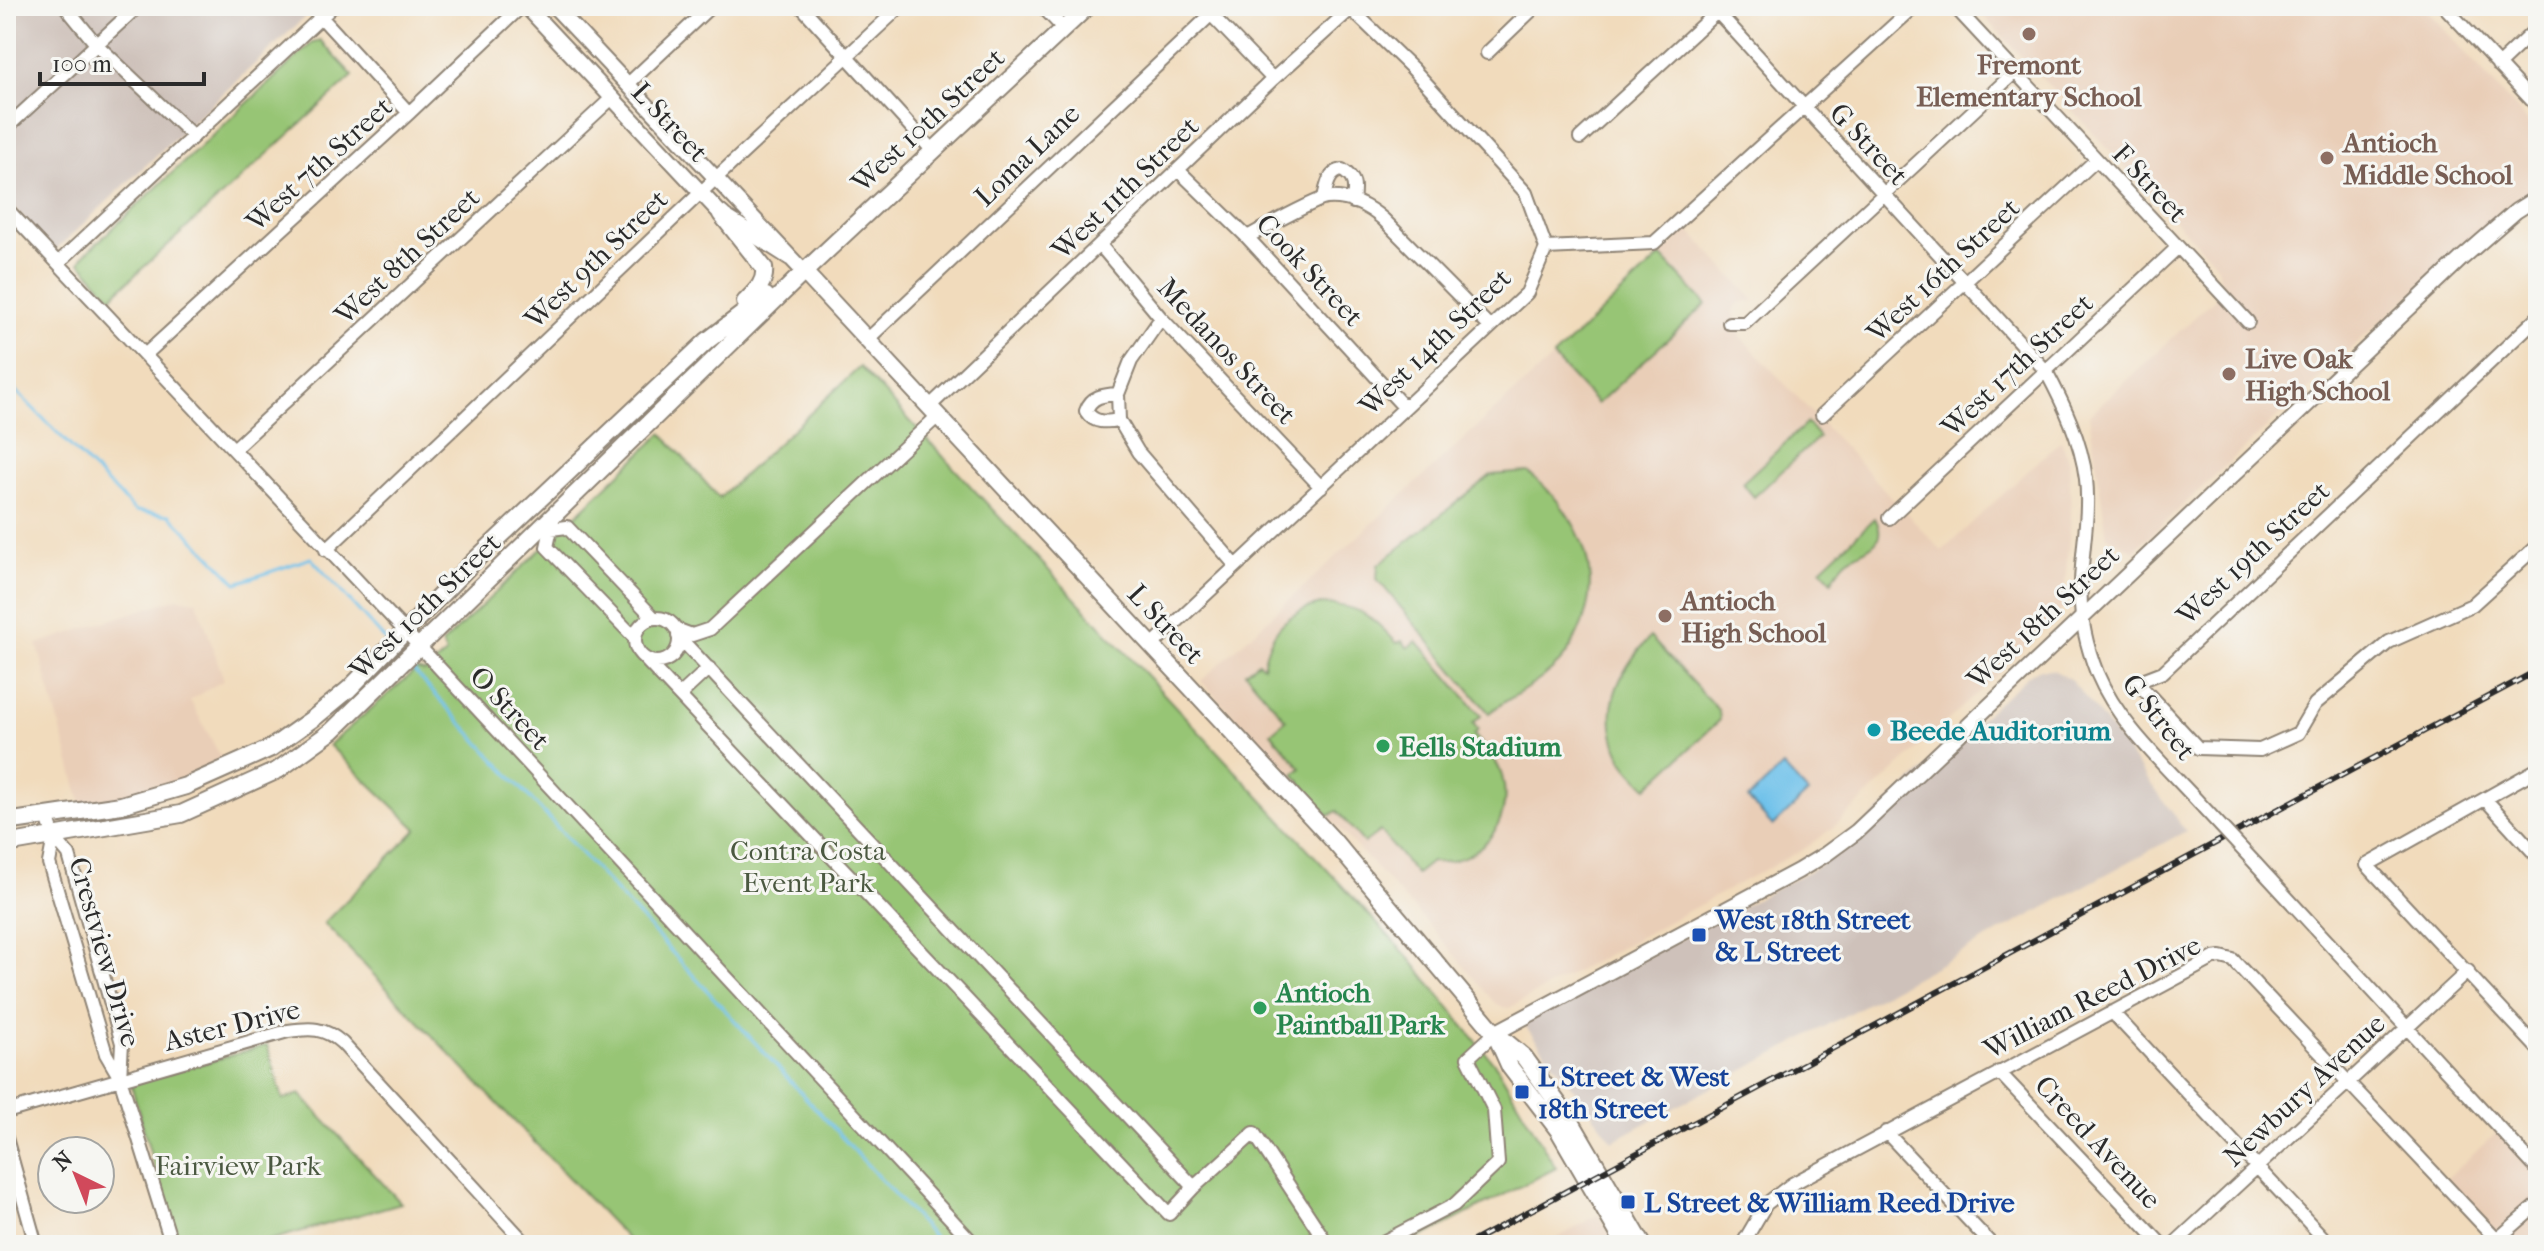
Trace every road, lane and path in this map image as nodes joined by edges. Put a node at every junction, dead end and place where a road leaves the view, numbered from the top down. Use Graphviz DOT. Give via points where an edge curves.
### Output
graph roads {
  1 [pos="65,6"];
  2 [pos="138,6"];
  3 [pos="311,6"];
  4 [pos="333,6"];
  5 [pos="524,6"];
  6 [pos="554,6"];
  7 [pos="711,6"];
  8 [pos="801,6"];
  9 [pos="901,6"];
  10 [pos="1042,6"];
  11 [pos="1088,6"];
  12 [pos="1536,6"];
  13 [pos="1915,6"];
  14 [pos="1954,6"];
  15 [pos="2444,6"];
  16 [pos="1352,7"];
  17 [pos="1717,8"];
  18 [pos="1211,9"];
  19 [pos="321,17"];
  20 [pos="2538,27"];
  21 [pos="1063,28"];
  22 [pos="96,44"];
  23 [pos="1487,53"];
  24 [pos="847,56"];
  25 [pos="2498,65"];
  26 [pos="2015,72"];
  27 [pos="1273,79"];
  28 [pos="627,85"];
  29 [pos="612,98"];
  30 [pos="1803,107"];
  31 [pos="2538,107"];
  32 [pos="409,113"];
  33 [pos="6,128"];
  34 [pos="193,136"];
  35 [pos="1580,138"];
  36 [pos="933,151"];
  37 [pos="2096,160"];
  38 [pos="1178,170"];
  39 [pos="715,179"];
  40 [pos="700,193"];
  41 [pos="1884,194"];
  42 [pos="2538,197"];
  43 [pos="1324,198"];
  44 [pos="1353,202"];
  45 [pos="6,208"];
  46 [pos="721,214"];
  47 [pos="1247,237"];
  48 [pos="1100,245"];
  49 [pos="2178,247"];
  50 [pos="1546,248"];
  51 [pos="790,258"];
  52 [pos="58,263"];
  53 [pos="804,272"];
  54 [pos="1965,282"];
  55 [pos="2538,317"];
  56 [pos="1161,318"];
  57 [pos="2248,322"];
  58 [pos="1729,323"];
  59 [pos="1490,327"];
  60 [pos="868,339"];
  61 [pos="707,341"];
  62 [pos="146,354"];
  63 [pos="2046,371"];
  64 [pos="1118,394"];
  65 [pos="1403,406"];
  66 [pos="934,411"];
  67 [pos="1822,415"];
  68 [pos="1119,420"];
  69 [pos="234,449"];
  70 [pos="1321,487"];
  71 [pos="530,508"];
  72 [pos="1889,518"];
  73 [pos="549,526"];
  74 [pos="2538,545"];
  75 [pos="326,550"];
  76 [pos="1236,566"];
  77 [pos="2083,615"];
  78 [pos="654,618"];
  79 [pos="404,631"];
  80 [pos="677,632"];
  81 [pos="635,638"];
  82 [pos="419,646"];
  83 [pos="1151,646"];
  84 [pos="643,657"];
  85 [pos="709,668"];
  86 [pos="680,695"];
  87 [pos="2538,769"];
  88 [pos="2485,799"];
  89 [pos="47,816"];
  90 [pos="6,822"];
  91 [pos="54,837"];
  92 [pos="6,844"];
  93 [pos="2538,857"];
  94 [pos="2468,971"];
  95 [pos="2112,1012"];
  96 [pos="2406,1027"];
  97 [pos="1495,1033"];
  98 [pos="2538,1049"];
  99 [pos="1999,1072"];
  100 [pos="120,1078"];
  101 [pos="2349,1081"];
  102 [pos="6,1112"];
  103 [pos="1886,1132"];
  104 [pos="6,1138"];
  105 [pos="2258,1167"];
  106 [pos="2538,1170"];
  107 [pos="1194,1187"];
  108 [pos="2538,1204"];
  109 [pos="2494,1243"];
  110 [pos="36,1245"];
  111 [pos="172,1245"];
  112 [pos="527,1245"];
  113 [pos="975,1245"];
  114 [pos="1328,1245"];
  115 [pos="1377,1245"];
  116 [pos="1625,1245"];
  117 [pos="1643,1245"];
  118 [pos="1742,1245"];
  119 [pos="1992,1245"];
  120 [pos="2162,1245"];
  121 [pos="2173,1245"];
  122 [pos="2330,1245"];
  1 -- 22 [label="street"];
  2 -- 22 [label="street"];
  3 -- 19 [label="street"];
  4 -- 19 [label="street"];
  5 -- 29 [label="street, L Street"];
  5 -- 32 [label="street, West 7th Street"];
  6 -- 28 [label="street, L Street"];
  7 -- 28 [label="street"];
  8 -- 24 [label="street"];
  9 -- 24 [label="street, West 9th Street"];
  10 -- 21 [label="street"];
  11 -- 21 [label="main road, West 10th Street"];
  12 -- 23 [label="street"];
  13 -- 30 [label="street"];
  14 -- 26 [label="street, F Street"];
  15 -- 25 [label="street"];
  16 -- 27 [label="street, West 11th Street"];
  16 -- 50 [label="street" via="1526,193"];
  17 -- 30 [label="street, G Street"];
  17 -- 35 [label="street"];
  18 -- 27 [label="street"];
  18 -- 60 [label="street, Loma Lane"];
  19 -- 32 [label="street"];
  19 -- 34 [label="street"];
  20 -- 25 [label="street"];
  21 -- 36 [label="main road, West 10th Street"];
  22 -- 33 [label="street"];
  22 -- 34 [label="street"];
  24 -- 36 [label="street"];
  24 -- 39 [label="street, West 9th Street"];
  25 -- 31 [label="street"];
  26 -- 37 [label="street, F Street"];
  26 -- 41 [label="street"];
  27 -- 38 [label="street, West 11th Street"];
  28 -- 39 [label="street, L Street"];
  29 -- 40 [label="street, L Street"];
  29 -- 69 [label="street, West 8th Street"];
  30 -- 41 [label="street, G Street"];
  30 -- 50 [label="street" via="1654,243"];
  32 -- 62 [label="street, West 7th Street"];
  34 -- 52 [label="street"];
  36 -- 53 [label="main road, West 10th Street"];
  37 -- 49 [label="street, F Street"];
  37 -- 54 [label="street, West 16th Street"];
  38 -- 47 [label="street, Cook Street"];
  38 -- 48 [label="street, West 11th Street"];
  39 -- 40 [label="street, West 9th Street"];
  39 -- 51 [label="street, L Street"];
  40 -- 46 [label="street, L Street"];
  40 -- 75 [label="street, West 9th Street"];
  41 -- 54 [label="street, G Street"];
  41 -- 58 [label="street" via="1745,323"];
  42 -- 77 [label="street, West 18th Street" via="2461,259"];
  43 -- 44 [label="street"];
  43 -- 44 [label="street" via="1329,179 1342,170 1355,184"];
  43 -- 47 [label="street"];
  44 -- 59 [label="street" via="1383,219"];
  45 -- 52 [label="street, O Street"];
  46 -- 51 [label="street, L Street"];
  46 -- 61 [label="main road" via="765,276"];
  47 -- 65 [label="street, Cook Street"];
  48 -- 56 [label="street, Medanos Street"];
  48 -- 66 [label="street, West 11th Street"];
  49 -- 57 [label="street, F Street"];
  49 -- 63 [label="street, West 17th Street"];
  50 -- 59 [label="street, West 14th Street" via="1527,293"];
  51 -- 53 [label="street, L Street"];
  52 -- 62 [label="street, O Street"];
  53 -- 60 [label="main road, L Street"];
  53 -- 61 [label="main road, West 10th Street"];
  53 -- 73 [label="main road, West 10th Street"];
  54 -- 63 [label="street, G Street"];
  54 -- 67 [label="street, West 16th Street"];
  55 -- 74 [label="street, West 19th Street" via="2163,672 2137,682 2198,748 2260,750 2298,733 2315,704 2389,642 2472,605"];
  56 -- 64 [label="street" via="1131,361"];
  56 -- 70 [label="street, Medanos Street"];
  59 -- 65 [label="street, West 14th Street"];
  60 -- 66 [label="main road, L Street"];
  61 -- 71 [label="main road, West 10th Street"];
  62 -- 69 [label="street, O Street"];
  63 -- 72 [label="street, West 17th Street"];
  63 -- 77 [label="street, G Street" via="2073,429 2086,481"];
  64 -- 68 [label="street"];
  64 -- 68 [label="street" via="1096,398 1086,411 1102,423"];
  65 -- 70 [label="street, West 14th Street"];
  66 -- 80 [label="street, West 11th Street" via="710,629 692,635"];
  66 -- 83 [label="main road, L Street"];
  68 -- 76 [label="street" via="1138,452"];
  69 -- 75 [label="street, O Street"];
  70 -- 76 [label="street, West 14th Street"];
  71 -- 73 [label="street"];
  71 -- 79 [label="main road, West 10th Street"];
  73 -- 78 [label="street" via="567,527"];
  73 -- 81 [label="street" via="547,547"];
  73 -- 82 [label="main road, West 10th Street"];
  75 -- 79 [label="street, O Street"];
  76 -- 83 [label="street, West 14th Street"];
  77 -- 96 [label="street, G Street, bridge" via="2096,671 2136,734"];
  77 -- 97 [label="street, West 18th Street" via="1856,832 1826,854"];
  78 -- 80 [label="street" via="664,619"];
  78 -- 81 [label="street" via="640,626"];
  79 -- 82 [label="street, O Street"];
  79 -- 89 [label="main road, West 10th Street" via="349,689 271,748 186,786 121,805"];
  80 -- 84 [label="street" via="671,656 657,662"];
  80 -- 85 [label="street"];
  81 -- 84 [label="street"];
  82 -- 91 [label="main road, West 10th Street" via="353,713 278,770 181,814"];
  82 -- 113 [label="street, O Street"];
  83 -- 97 [label="main road, L Street" via="1332,839"];
  84 -- 86 [label="street"];
  85 -- 86 [label="street"];
  85 -- 107 [label="street"];
  86 -- 107 [label="street" via="1169,1214"];
  87 -- 88 [label="street"];
  88 -- 93 [label="street"];
  88 -- 94 [label="street" via="2367,865"];
  89 -- 90 [label="main road, West 10th Street"];
  89 -- 91 [label="street, Crestview Drive"];
  91 -- 92 [label="main road, West 10th Street"];
  91 -- 100 [label="street, Crestview Drive" via="49,863 106,1054"];
  91 -- 100 [label="street, Crestview Drive" via="69,855 122,1043"];
  94 -- 96 [label="street, Newbury Avenue"];
  94 -- 98 [label="street"];
  95 -- 99 [label="street, William Reed Drive"];
  95 -- 101 [label="street, William Reed Drive" via="2214,958 2233,960"];
  95 -- 105 [label="street"];
  96 -- 101 [label="street, Newbury Avenue"];
  96 -- 106 [label="street, G Street"];
  97 -- 115 [label="street" via="1468,1058 1494,1110 1498,1163 1454,1205"];
  97 -- 116 [label="main road, L Street" via="1510,1067 1559,1131"];
  97 -- 117 [label="main road, L Street" via="1524,1057 1570,1120"];
  99 -- 103 [label="street, William Reed Drive"];
  99 -- 120 [label="street, Creed Avenue"];
  100 -- 102 [label="street, Aster Drive"];
  100 -- 111 [label="street, Crestview Drive"];
  100 -- 112 [label="street, Aster Drive" via="288,1031 329,1032"];
  101 -- 105 [label="street, Newbury Avenue"];
  101 -- 109 [label="street, William Reed Drive"];
  103 -- 118 [label="street, William Reed Drive" via="1777,1194"];
  103 -- 119 [label="street"];
  104 -- 110 [label="street"];
  105 -- 121 [label="street, Newbury Avenue"];
  105 -- 122 [label="street"];
  107 -- 114 [label="street" via="1254,1133"];
  108 -- 109 [label="street"];
}
